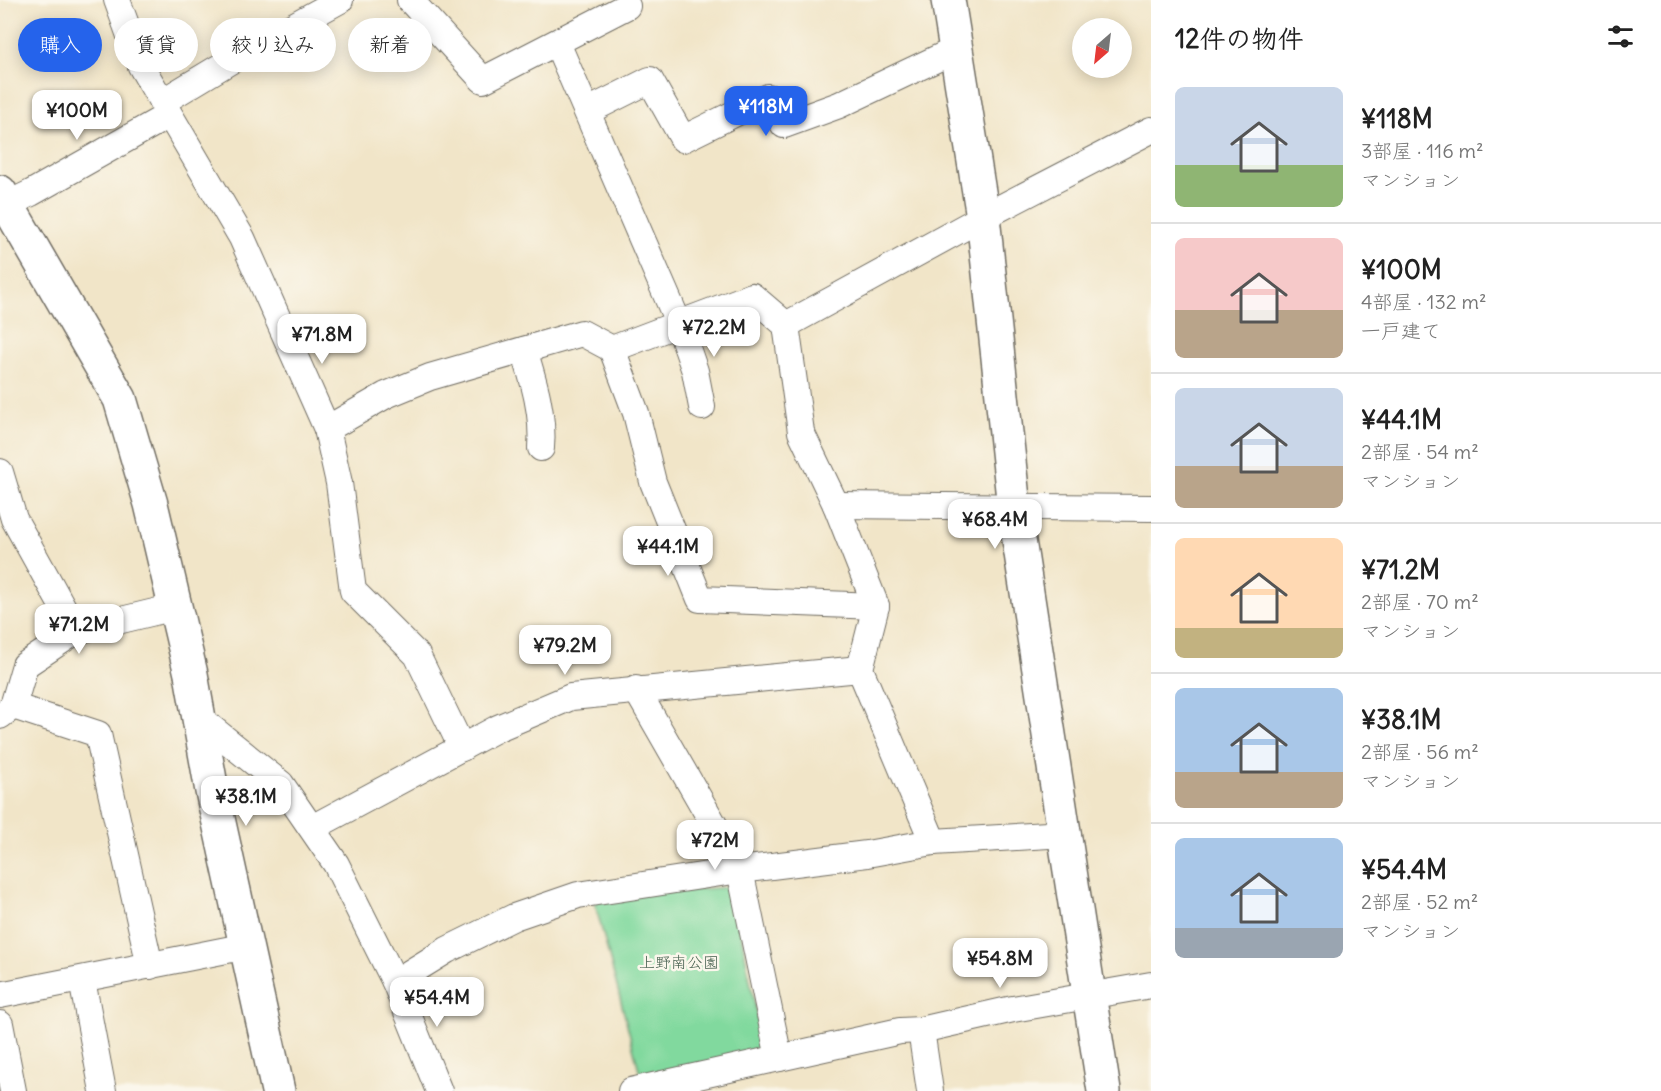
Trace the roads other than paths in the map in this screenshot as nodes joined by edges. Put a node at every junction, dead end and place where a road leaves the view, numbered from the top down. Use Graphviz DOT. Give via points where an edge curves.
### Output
graph roads {
  1 [pos="117,0"];
  2 [pos="340,0"];
  3 [pos="410,0"];
  4 [pos="948,0"];
  5 [pos="627,6"];
  6 [pos="557,42"];
  7 [pos="955,50"];
  8 [pos="165,109"];
  9 [pos="588,111"];
  10 [pos="1151,129"];
  11 [pos="2,202"];
  12 [pos="983,217"];
  13 [pos="678,322"];
  14 [pos="786,325"];
  15 [pos="612,349"];
  16 [pos="524,350"];
  17 [pos="702,407"];
  18 [pos="327,429"];
  19 [pos="541,448"];
  20 [pos="1,483"];
  21 [pos="836,505"];
  22 [pos="1014,508"];
  23 [pos="1151,508"];
  24 [pos="876,606"];
  25 [pos="175,607"];
  26 [pos="76,631"];
  27 [pos="860,669"];
  28 [pos="636,689"];
  29 [pos="7,711"];
  30 [pos="199,718"];
  31 [pos="462,747"];
  32 [pos="312,828"];
  33 [pos="1065,834"];
  34 [pos="933,842"];
  35 [pos="740,870"];
  36 [pos="247,946"];
  37 [pos="150,966"];
  38 [pos="82,980"];
  39 [pos="395,982"];
  40 [pos="1151,985"];
  41 [pos="1089,994"];
  42 [pos="0,995"];
  43 [pos="0,1024"];
  44 [pos="921,1030"];
  45 [pos="779,1058"];
  46 [pos="13,1091"];
  47 [pos="103,1091"];
  48 [pos="278,1091"];
  49 [pos="439,1091"];
  50 [pos="631,1091"];
  51 [pos="930,1091"];
  52 [pos="1104,1091"];
  1 -- 8 [label="street" via="141,66"];
  2 -- 8 [label="street" via="235,58"];
  3 -- 6 [label="street" via="483,80"];
  4 -- 7 [label="street"];
  5 -- 6 [label="street"];
  6 -- 9 [label="street"];
  7 -- 9 [label="street" via="839,105 784,124 768,97 684,139 650,80"];
  7 -- 12 [label="street"];
  8 -- 11 [label="street"];
  8 -- 18 [label="street" via="242,238"];
  9 -- 13 [label="street"];
  10 -- 12 [label="street"];
  11 -- 25 [label="street" via="120,399 152,504"];
  12 -- 14 [label="street"];
  12 -- 22 [label="street"];
  13 -- 14 [label="street" via="752,296"];
  13 -- 15 [label="street"];
  13 -- 17 [label="street" via="695,371"];
  14 -- 21 [label="street" via="801,432"];
  15 -- 16 [label="street" via="582,333"];
  15 -- 24 [label="street" via="636,413 653,482 700,599"];
  16 -- 18 [label="street" via="430,377 386,395"];
  16 -- 19 [label="street" via="543,430"];
  18 -- 31 [label="street" via="339,483 353,591 417,656"];
  20 -- 26 [label="street" via="14,519"];
  21 -- 22 [label="street"];
  21 -- 24 [label="street"];
  22 -- 23 [label="street"];
  22 -- 33 [label="street"];
  24 -- 27 [label="street"];
  25 -- 26 [label="street"];
  25 -- 30 [label="street"];
  26 -- 29 [label="street" via="25,665"];
  27 -- 28 [label="street"];
  27 -- 34 [label="street"];
  28 -- 31 [label="street" via="571,697"];
  28 -- 35 [label="street"];
  29 -- 37 [label="street" via="98,734"];
  30 -- 32 [label="street" via="282,784"];
  30 -- 36 [label="street"];
  31 -- 32 [label="street"];
  32 -- 39 [label="street" via="336,864"];
  33 -- 34 [label="street"];
  33 -- 41 [label="street"];
  34 -- 35 [label="street"];
  35 -- 39 [label="street" via="578,895 514,917 447,950"];
  35 -- 45 [label="street"];
  36 -- 37 [label="street"];
  36 -- 48 [label="street"];
  37 -- 38 [label="street"];
  38 -- 42 [label="street"];
  38 -- 47 [label="street"];
  39 -- 49 [label="street"];
  40 -- 41 [label="street"];
  41 -- 44 [label="street"];
  41 -- 52 [label="street"];
  43 -- 46 [label="street"];
  44 -- 45 [label="street" via="900,1031"];
  44 -- 51 [label="street"];
  45 -- 50 [label="street"];
}
